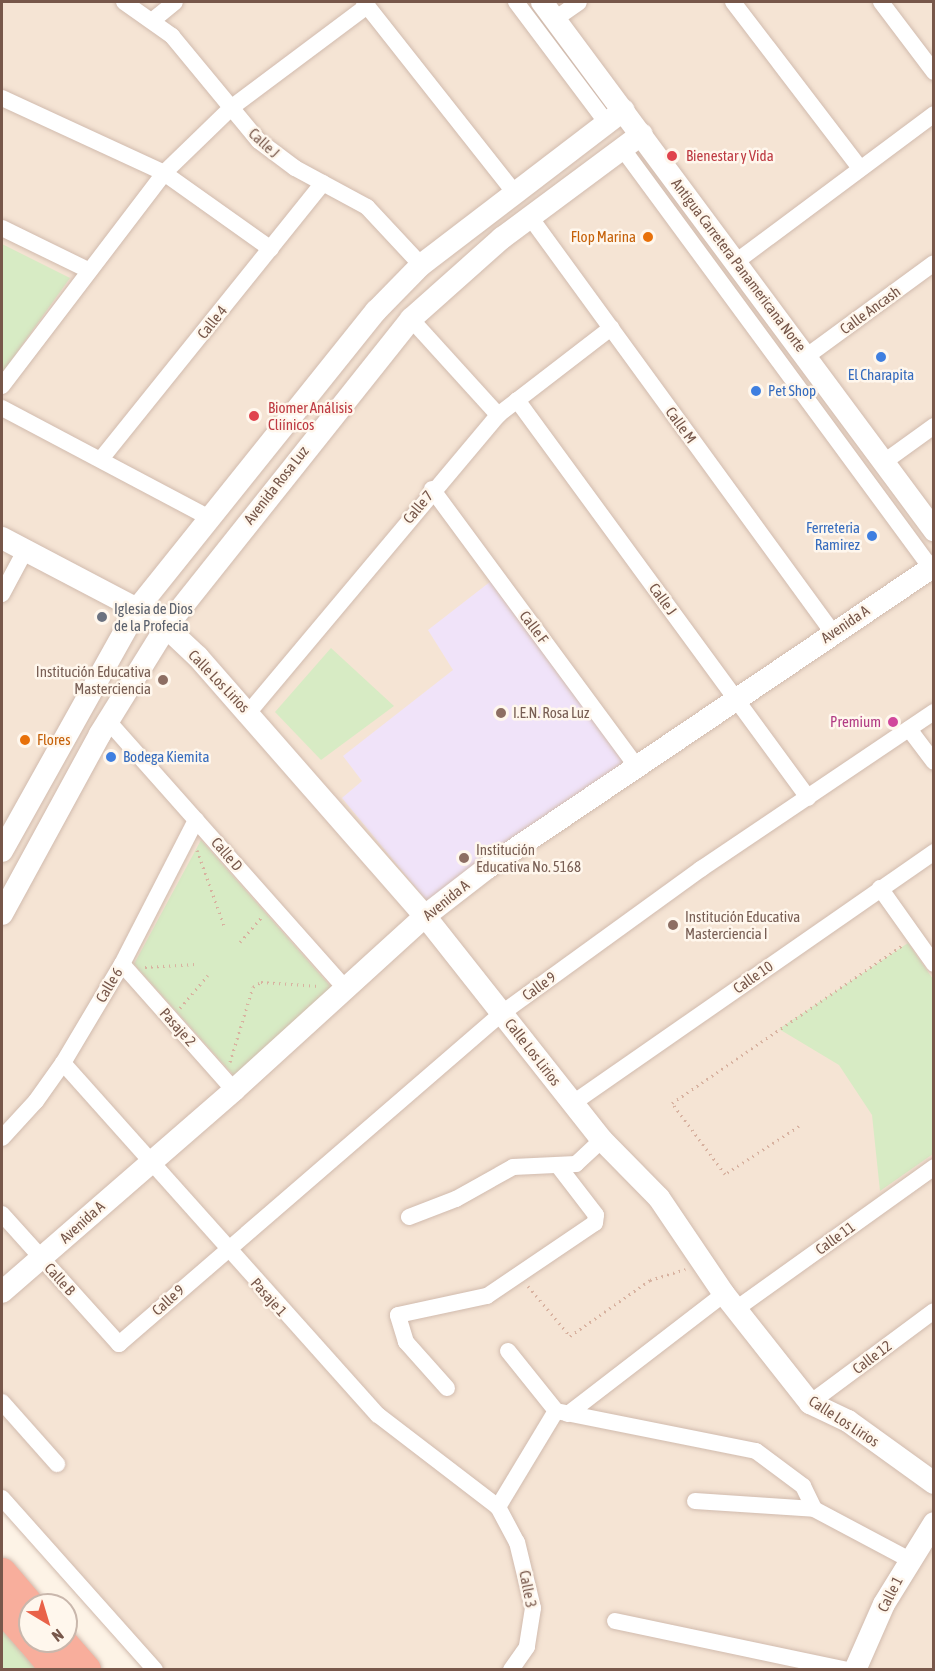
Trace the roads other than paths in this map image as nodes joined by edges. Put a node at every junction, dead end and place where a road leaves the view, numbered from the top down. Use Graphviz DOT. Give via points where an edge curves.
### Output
graph roads {
  1 [pos="124,2"];
  2 [pos="175,2"];
  3 [pos="516,2"];
  4 [pos="579,2"];
  5 [pos="733,2"];
  6 [pos="881,2"];
  7 [pos="366,4"];
  8 [pos="549,10"];
  9 [pos="153,20"];
  10 [pos="933,72"];
  11 [pos="2,98"];
  12 [pos="232,107"];
  13 [pos="933,114"];
  14 [pos="616,116"];
  15 [pos="642,134"];
  16 [pos="622,148"];
  17 [pos="860,168"];
  18 [pos="164,173"];
  19 [pos="323,183"];
  20 [pos="515,193"];
  21 [pos="530,217"];
  22 [pos="2,228"];
  23 [pos="271,249"];
  24 [pos="737,261"];
  25 [pos="933,263"];
  26 [pos="421,265"];
  27 [pos="88,270"];
  28 [pos="411,319"];
  29 [pos="611,328"];
  30 [pos="807,356"];
  31 [pos="2,386"];
  32 [pos="517,400"];
  33 [pos="2,408"];
  34 [pos="498,415"];
  35 [pos="933,426"];
  36 [pos="101,459"];
  37 [pos="884,462"];
  38 [pos="432,489"];
  39 [pos="210,518"];
  40 [pos="933,530"];
  41 [pos="2,538"];
  42 [pos="26,551"];
  43 [pos="932,568"];
  44 [pos="2,594"];
  45 [pos="137,609"];
  46 [pos="166,627"];
  47 [pos="833,633"];
  48 [pos="735,698"];
  49 [pos="249,711"];
  50 [pos="933,712"];
  51 [pos="108,721"];
  52 [pos="909,729"];
  53 [pos="933,762"];
  54 [pos="635,764"];
  55 [pos="808,798"];
  56 [pos="193,825"];
  57 [pos="2,851"];
  58 [pos="933,852"];
  59 [pos="880,888"];
  60 [pos="2,914"];
  61 [pos="425,916"];
  62 [pos="933,964"];
  63 [pos="123,966"];
  64 [pos="345,988"];
  65 [pos="502,1013"];
  66 [pos="63,1063"];
  67 [pos="229,1085"];
  68 [pos="573,1103"];
  69 [pos="2,1138"];
  70 [pos="602,1140"];
  71 [pos="149,1161"];
  72 [pos="559,1167"];
  73 [pos="933,1167"];
  74 [pos="2,1214"];
  75 [pos="409,1217"];
  76 [pos="225,1248"];
  77 [pos="41,1258"];
  78 [pos="2,1292"];
  79 [pos="730,1302"];
  80 [pos="933,1311"];
  81 [pos="119,1344"];
  82 [pos="508,1351"];
  83 [pos="447,1388"];
  84 [pos="2,1402"];
  85 [pos="810,1403"];
  86 [pos="562,1412"];
  87 [pos="57,1464"];
  88 [pos="933,1482"];
  89 [pos="2,1498"];
  90 [pos="694,1502"];
  91 [pos="498,1507"];
  92 [pos="814,1509"];
  93 [pos="933,1523"];
  94 [pos="908,1559"];
  95 [pos="2,1573"];
  96 [pos="19,1593"];
  97 [pos="2,1607"];
  98 [pos="615,1621"];
  99 [pos="18,1625"];
  100 [pos="42,1653"];
  101 [pos="71,1653"];
  102 [pos="512,1669"];
  103 [pos="56,1670"];
  104 [pos="86,1670"];
  105 [pos="155,1670"];
  106 [pos="848,1670"];
  107 [pos="855,1670"];
  1 -- 9 [label="street, Calle J"];
  2 -- 9 [label="street"];
  3 -- 14 [label="street"];
  4 -- 8 [label="street"];
  5 -- 17 [label="street"];
  6 -- 10 [label="street"];
  7 -- 12 [label="street"];
  7 -- 20 [label="street"];
  8 -- 14 [label="street, Antigua Carretera Panamericana Norte"];
  9 -- 12 [label="street, Calle J" via="187,52"];
  11 -- 18 [label="street"];
  12 -- 18 [label="street"];
  12 -- 19 [label="street, Calle J" via="267,148"];
  13 -- 17 [label="street"];
  14 -- 15 [label="street, Antigua Carretera Panamericana Norte"];
  14 -- 20 [label="street, Avenida Rosa Luz"];
  15 -- 16 [label="street, Avenida Rosa Luz"];
  15 -- 24 [label="street, Antigua Carretera Panamericana Norte"];
  16 -- 21 [label="street, Avenida Rosa Luz"];
  16 -- 43 [label="street, Antigua Carretera Panamericana Norte"];
  17 -- 24 [label="street"];
  18 -- 23 [label="street"];
  18 -- 27 [label="street"];
  19 -- 23 [label="street, Calle 4"];
  19 -- 26 [label="street, Calle J" via="380,217"];
  20 -- 26 [label="street, Avenida Rosa Luz"];
  21 -- 28 [label="street, Avenida Rosa Luz"];
  21 -- 29 [label="street, Calle M"];
  22 -- 27 [label="street"];
  23 -- 36 [label="street, Calle 4"];
  24 -- 30 [label="street, Antigua Carretera Panamericana Norte"];
  25 -- 30 [label="street, Calle Ancash"];
  26 -- 39 [label="street, Avenida Rosa Luz" via="376,312"];
  27 -- 31 [label="street"];
  28 -- 34 [label="street"];
  28 -- 46 [label="street, Avenida Rosa Luz"];
  29 -- 32 [label="street, Calle 7"];
  29 -- 47 [label="street, Calle M"];
  30 -- 37 [label="street, Antigua Carretera Panamericana Norte"];
  32 -- 34 [label="street, Calle 7"];
  32 -- 48 [label="street, Calle J"];
  33 -- 36 [label="street"];
  34 -- 38 [label="street, Calle 7"];
  35 -- 37 [label="street"];
  36 -- 39 [label="street"];
  37 -- 40 [label="street, Antigua Carretera Panamericana Norte"];
  38 -- 49 [label="street, Calle 7"];
  38 -- 54 [label="street, Calle F"];
  39 -- 45 [label="street, Avenida Rosa Luz"];
  41 -- 42 [label="street"];
  42 -- 44 [label="street"];
  42 -- 45 [label="street"];
  43 -- 47 [label="street, Avenida A"];
  45 -- 46 [label="street, Calle Los Lirios"];
  45 -- 57 [label="street, Avenida Rosa Luz"];
  46 -- 49 [label="street, Calle Los Lirios"];
  46 -- 51 [label="street, Avenida Rosa Luz"];
  47 -- 48 [label="street, Avenida A"];
  48 -- 54 [label="street, Avenida A"];
  48 -- 55 [label="street, Calle J"];
  49 -- 61 [label="street, Calle Los Lirios"];
  50 -- 52 [label="street, Calle 9"];
  51 -- 56 [label="street, Calle D"];
  51 -- 60 [label="street, Avenida Rosa Luz"];
  52 -- 53 [label="street"];
  52 -- 55 [label="street, Calle 9"];
  54 -- 61 [label="street, Avenida A"];
  55 -- 65 [label="street, Calle 9" via="701,868"];
  56 -- 63 [label="street, Calle 6"];
  56 -- 64 [label="street, Calle D" via="273,906"];
  58 -- 59 [label="street, Calle 10"];
  59 -- 62 [label="street"];
  59 -- 68 [label="street, Calle 10"];
  61 -- 64 [label="street, Avenida A"];
  61 -- 65 [label="street, Calle Los Lirios"];
  63 -- 66 [label="street, Calle 6"];
  63 -- 67 [label="street, Pasaje 2"];
  64 -- 67 [label="street, Avenida A"];
  65 -- 68 [label="street, Calle Los Lirios"];
  65 -- 76 [label="street, Calle 9"];
  66 -- 69 [label="street, Calle 6" via="36,1101"];
  66 -- 71 [label="street, Pasaje 1"];
  67 -- 71 [label="street, Avenida A"];
  68 -- 70 [label="street, Calle Los Lirios"];
  70 -- 72 [label="street" via="576,1164"];
  70 -- 79 [label="street, Calle Los Lirios" via="659,1198"];
  71 -- 76 [label="street, Pasaje 1"];
  71 -- 77 [label="street, Avenida A"];
  72 -- 75 [label="street" via="513,1167 456,1198"];
  72 -- 83 [label="street" via="597,1220 487,1296 398,1315 406,1342"];
  73 -- 79 [label="street, Calle 11"];
  74 -- 77 [label="street, Calle B"];
  76 -- 81 [label="street, Calle 9"];
  76 -- 91 [label="street, Pasaje 1" via="378,1415"];
  77 -- 78 [label="street, Avenida A"];
  77 -- 81 [label="street, Calle B"];
  79 -- 85 [label="street, Calle Los Lirios"];
  79 -- 86 [label="street, Calle 11"];
  80 -- 85 [label="street, Calle 12"];
  82 -- 86 [label="street"];
  84 -- 87 [label="street"];
  85 -- 88 [label="street, Calle Los Lirios" via="848,1421"];
  86 -- 91 [label="street"];
  86 -- 92 [label="street" via="756,1451 803,1486"];
  89 -- 105 [label="street"];
  90 -- 92 [label="street"];
  91 -- 102 [label="street, Calle 3" via="517,1542 533,1608 527,1647"];
  92 -- 94 [label="street"];
  93 -- 94 [label="street, Calle 1"];
  94 -- 107 [label="street, Calle 1"];
  95 -- 96 [label="highway"];
  97 -- 99 [label="highway"];
  98 -- 106 [label="street"];
  100 -- 103 [label="highway"];
  101 -- 104 [label="highway"];
}
